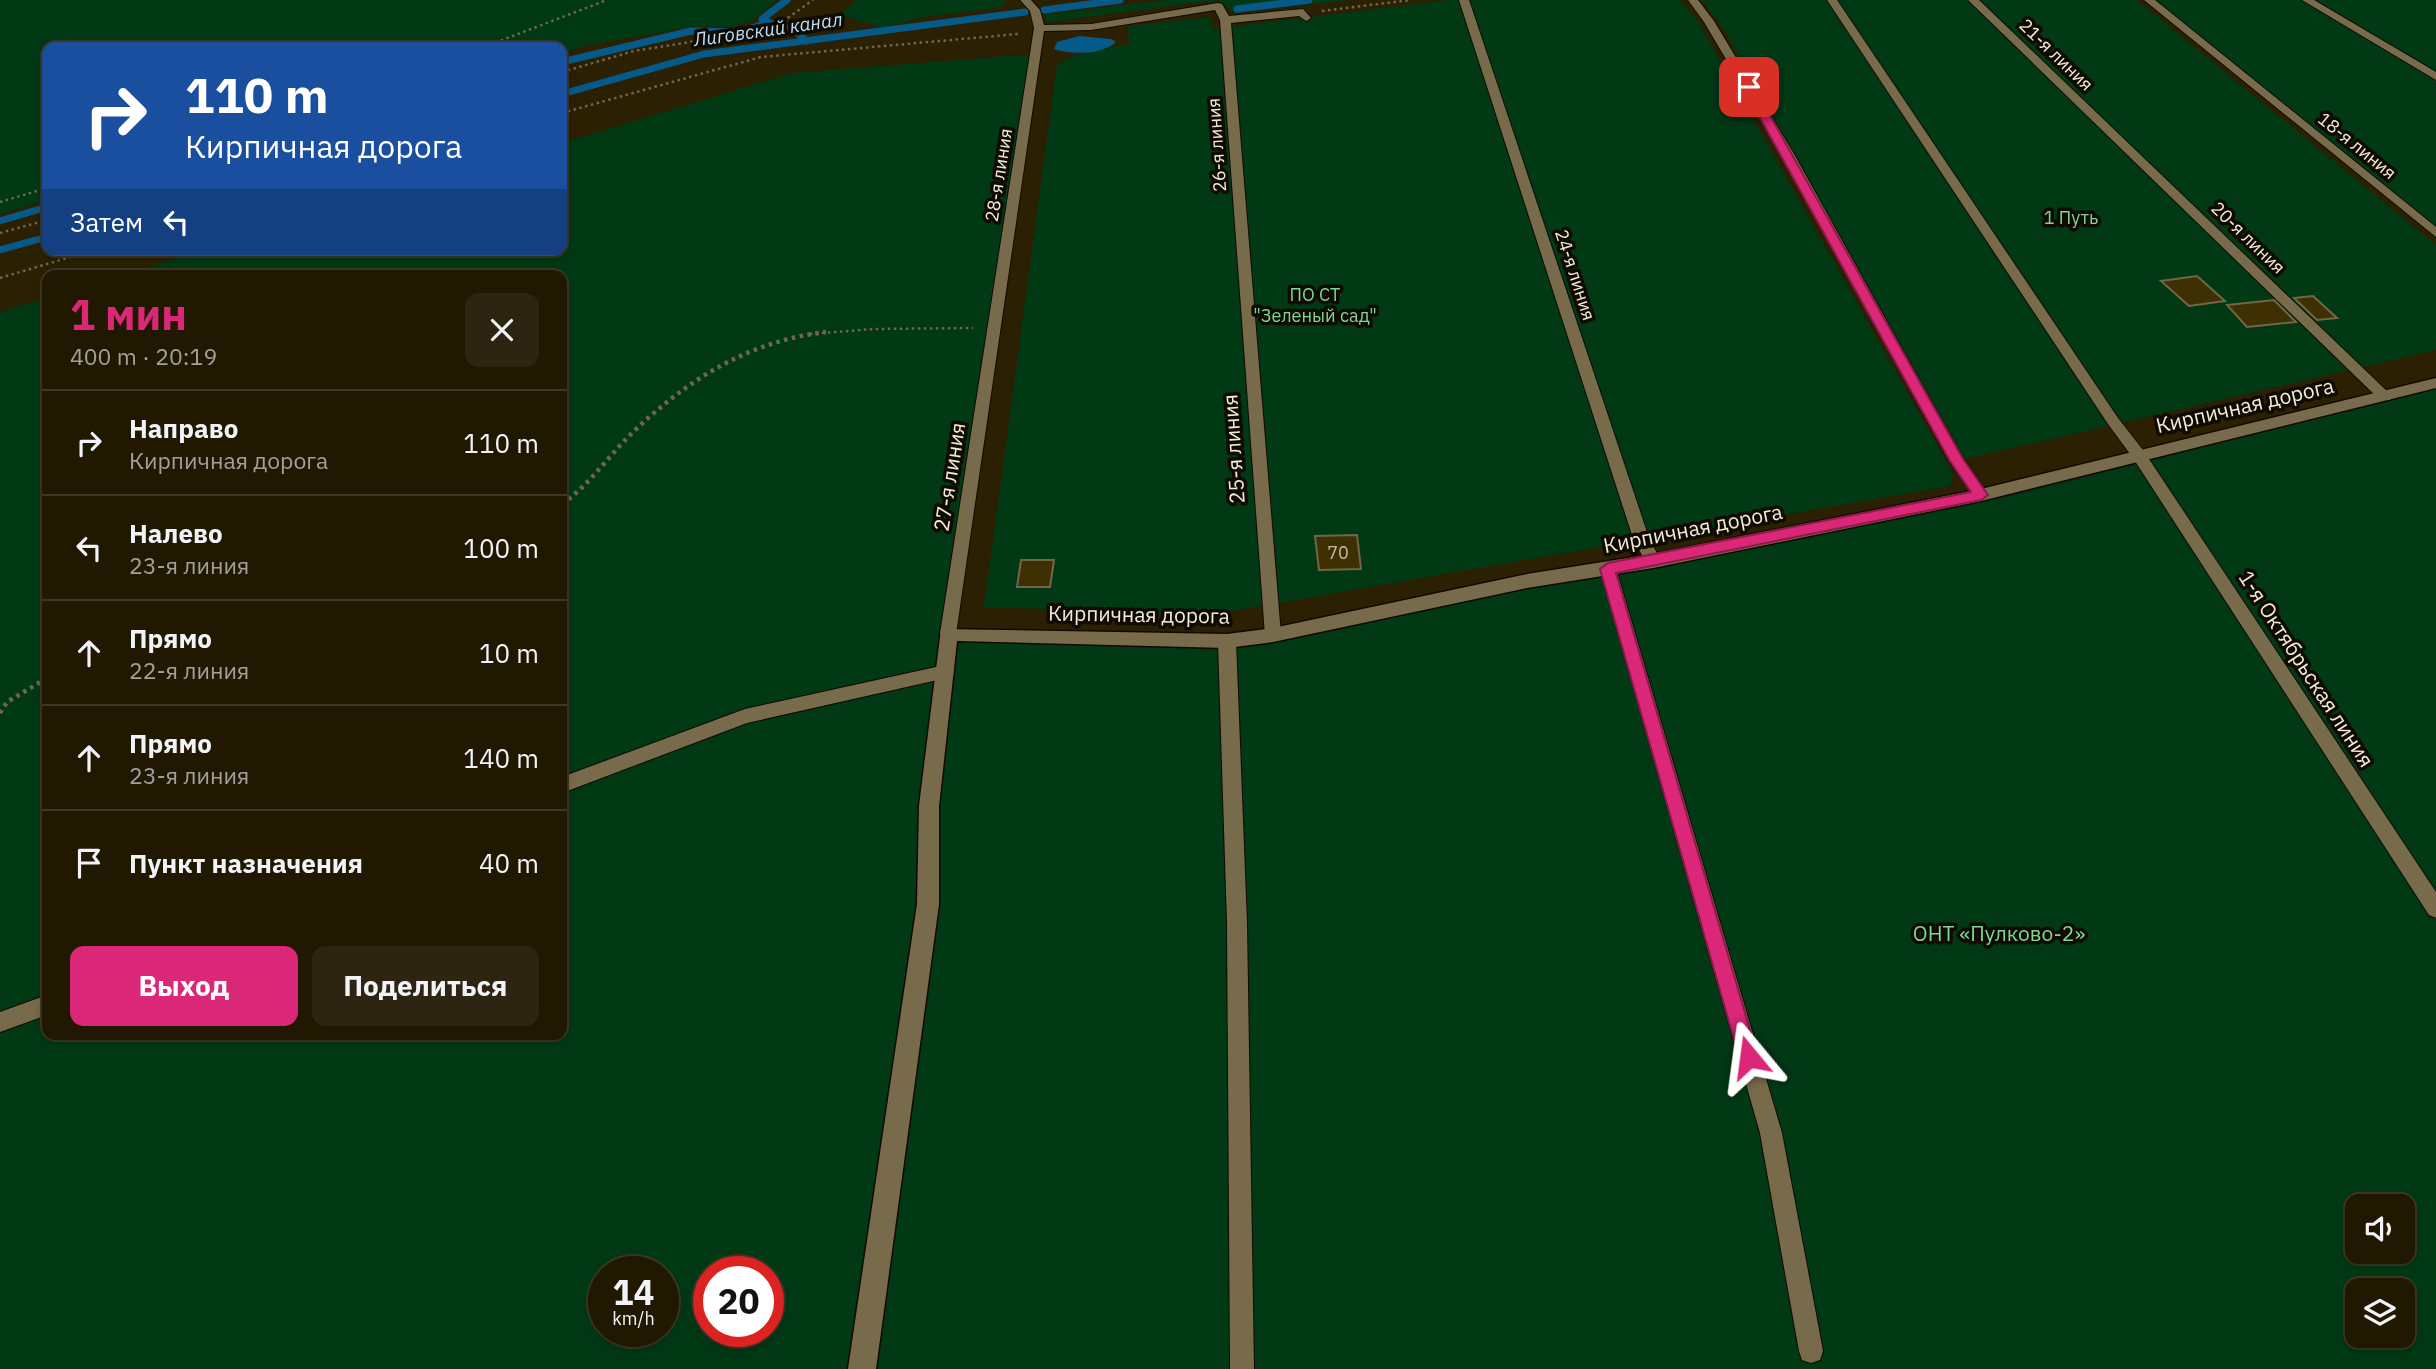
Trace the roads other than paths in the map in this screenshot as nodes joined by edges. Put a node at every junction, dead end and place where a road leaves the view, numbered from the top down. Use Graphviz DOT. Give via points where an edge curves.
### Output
graph roads {
  1 [pos="1025,0"];
  2 [pos="1464,0"];
  3 [pos="1693,0"];
  4 [pos="1832,0"];
  5 [pos="1973,0"];
  6 [pos="2149,0"];
  7 [pos="2308,0"];
  8 [pos="1305,15"];
  9 [pos="1225,24"];
  10 [pos="1039,28"];
  11 [pos="2436,77"];
  12 [pos="2085,107"];
  13 [pos="2436,233"];
  14 [pos="1242,260"];
  15 [pos="994,327"];
  16 [pos="2436,383"];
  17 [pos="2385,397"];
  18 [pos="2138,454"];
  19 [pos="1981,495"];
  20 [pos="1653,561"];
  21 [pos="1608,569"];
  22 [pos="948,634"];
  23 [pos="1273,635"];
  24 [pos="1227,641"];
  25 [pos="945,672"];
  26 [pos="567,783"];
  27 [pos="2436,909"];
  28 [pos="42,1007"];
  29 [pos="0,1022"];
  30 [pos="1811,1351"];
  31 [pos="862,1369"];
  32 [pos="1242,1369"];
  1 -- 10 [label="lane" via="1035,10"];
  2 -- 20 [label="lane, 24-я линия" via="1641,538"];
  3 -- 19 [label="lane" via="1788,154 1957,461"];
  4 -- 18 [label="lane, 1-я Октябрьская линия"];
  5 -- 12 [label="lane, 21-я линия"];
  6 -- 13 [label="lane, 18-я линия"];
  7 -- 11 [label="lane"];
  8 -- 9 [label="lane"];
  9 -- 10 [label="lane" via="1218,6 1091,27"];
  9 -- 14 [label="lane, 26-я линия"];
  10 -- 15 [label="lane, 28-я линия"];
  12 -- 17 [label="lane, 20-я линия"];
  14 -- 23 [label="lane, 25-я линия"];
  15 -- 22 [label="lane, 27-я линия"];
  16 -- 17 [label="street, Кирпичная дорога"];
  17 -- 18 [label="street, Кирпичная дорога"];
  18 -- 19 [label="street, Кирпичная дорога"];
  18 -- 27 [label="lane, 1-я Октябрьская линия"];
  19 -- 20 [label="street, Кирпичная дорога"];
  20 -- 21 [label="street, Кирпичная дорога"];
  21 -- 23 [label="street, Кирпичная дорога" via="1527,581"];
  21 -- 30 [label="lane" via="1771,1133"];
  22 -- 24 [label="street, Кирпичная дорога"];
  22 -- 25 [label="street"];
  23 -- 24 [label="street, Кирпичная дорога"];
  24 -- 32 [label="lane" via="1237,923"];
  25 -- 26 [label="lane" via="745,716"];
  25 -- 31 [label="street" via="929,806 928,904"];
  28 -- 29 [label="lane"];
}
